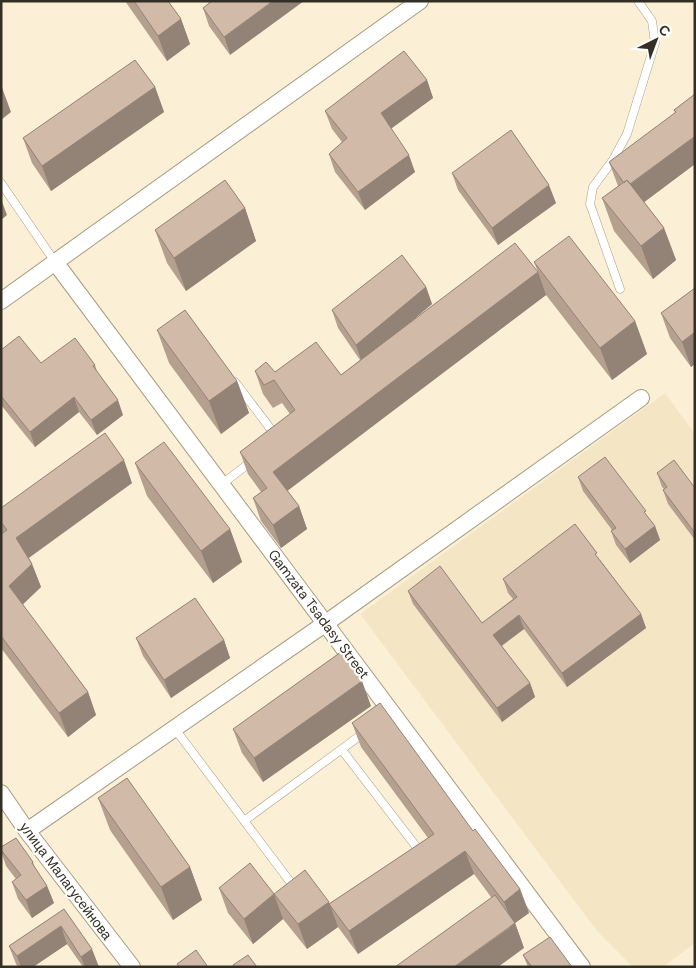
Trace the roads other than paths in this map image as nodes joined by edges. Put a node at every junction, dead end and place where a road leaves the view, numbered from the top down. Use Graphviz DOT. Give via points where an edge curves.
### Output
graph roads {
  1 [pos="420,1"];
  2 [pos="638,1"];
  3 [pos="1,183"];
  4 [pos="56,262"];
  5 [pos="620,289"];
  6 [pos="1,301"];
  7 [pos="229,375"];
  8 [pos="641,398"];
  9 [pos="272,446"];
  10 [pos="258,456"];
  11 [pos="222,484"];
  12 [pos="326,623"];
  13 [pos="370,728"];
  14 [pos="175,729"];
  15 [pos="342,750"];
  16 [pos="1,793"];
  17 [pos="244,821"];
  18 [pos="27,831"];
  19 [pos="415,845"];
  20 [pos="294,887"];
  21 [pos="132,967"];
  22 [pos="582,967"];
  1 -- 4 [label="street"];
  2 -- 5 [label="lane" via="652,21 655,43 627,134 593,187 590,204"];
  3 -- 4 [label="lane"];
  4 -- 6 [label="street"];
  4 -- 11 [label="street, Gamzata Tsadasy Street"];
  7 -- 9 [label="lane" via="279,440"];
  8 -- 12 [label="street"];
  10 -- 11 [label="lane"];
  11 -- 12 [label="street, Gamzata Tsadasy Street"];
  12 -- 14 [label="street"];
  12 -- 22 [label="street, Gamzata Tsadasy Street" via="388,714"];
  13 -- 15 [label="lane"];
  14 -- 17 [label="lane"];
  14 -- 18 [label="street"];
  15 -- 17 [label="lane"];
  15 -- 19 [label="lane"];
  16 -- 18 [label="street, улица Малагусейнова"];
  17 -- 20 [label="lane"];
  18 -- 21 [label="street, улица Малагусейнова"];
}
